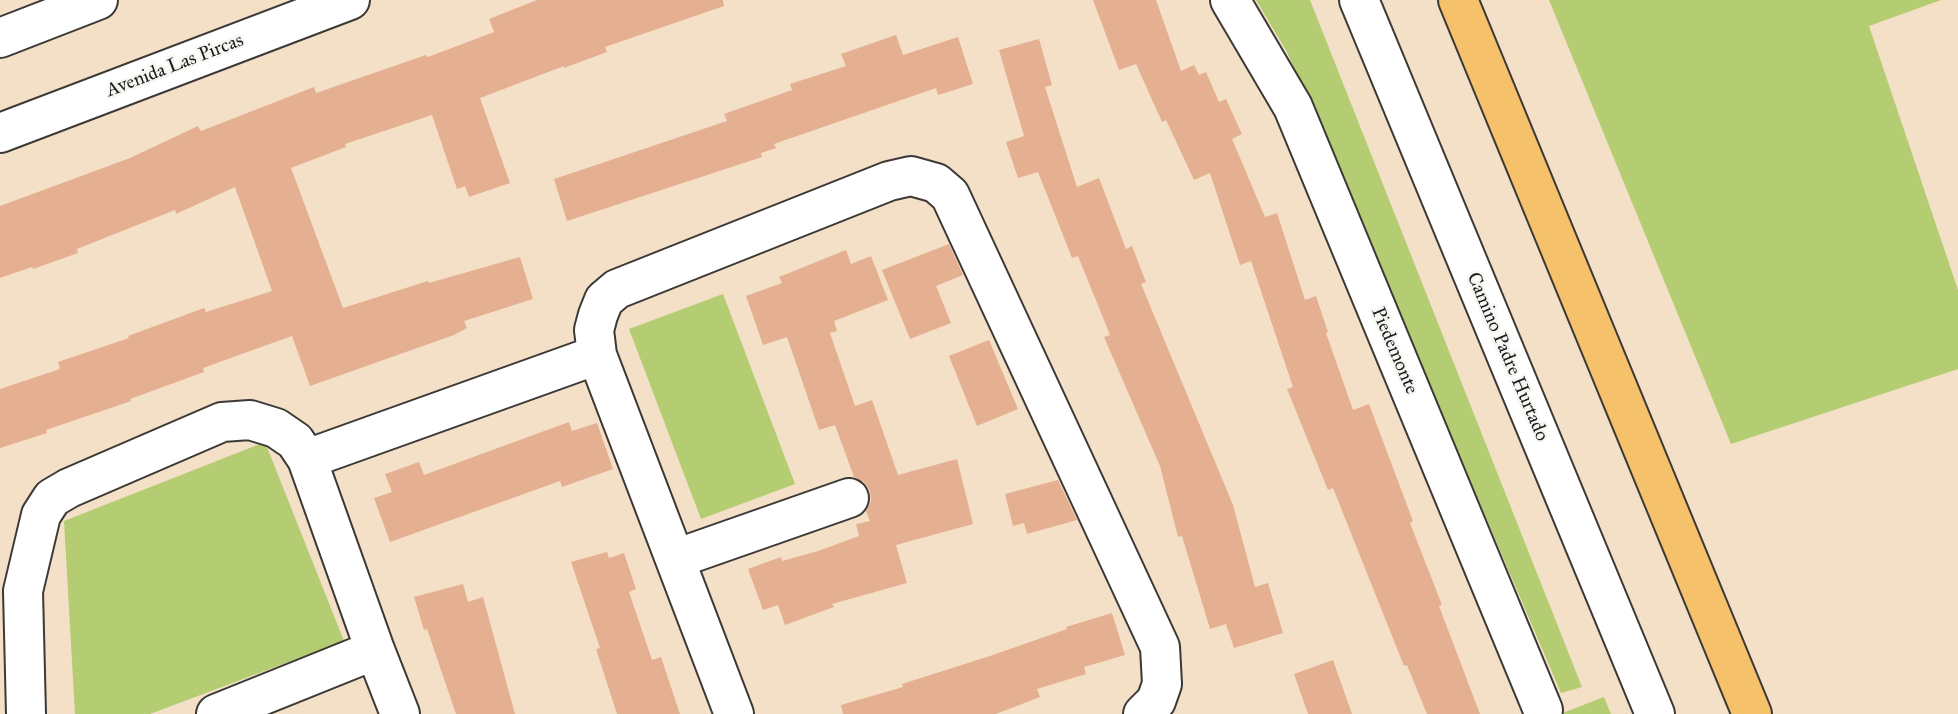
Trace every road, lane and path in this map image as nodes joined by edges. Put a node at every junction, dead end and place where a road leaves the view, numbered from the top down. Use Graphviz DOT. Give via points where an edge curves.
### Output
graph roads {
  1 [pos="98,0"];
  2 [pos="350,0"];
  3 [pos="1230,0"];
  4 [pos="1359,0"];
  5 [pos="1458,0"];
  6 [pos="0,38"];
  7 [pos="0,133"];
  8 [pos="597,355"];
  9 [pos="307,459"];
  10 [pos="849,498"];
  11 [pos="675,559"];
  12 [pos="12,592"];
  13 [pos="375,650"];
  14 [pos="13,667"];
  15 [pos="1544,710"];
  16 [pos="26,714"];
  17 [pos="216,714"];
  18 [pos="400,714"];
  19 [pos="734,714"];
  20 [pos="1143,714"];
  21 [pos="1655,714"];
  22 [pos="1752,714"];
  1 -- 6 [label="street"];
  2 -- 7 [label="street, Avenida Las Pircas"];
  3 -- 15 [label="street, Piedemonte" via="1293,107"];
  4 -- 21 [label="street, Camino Padre Hurtado"];
  5 -- 22 [label="main road"];
  8 -- 9 [label="street"];
  8 -- 11 [label="street"];
  8 -- 20 [label="street" via="594,330 598,315 604,300 617,289 889,181 911,176 936,183 950,195 1160,647 1163,684 1156,701"];
  9 -- 12 [label="street" via="295,441 276,428 250,420 222,422 69,488 52,498 41,515"];
  9 -- 13 [label="street"];
  10 -- 11 [label="street"];
  11 -- 19 [label="street"];
  12 -- 14 [label="street"];
  13 -- 17 [label="street"];
  13 -- 18 [label="street"];
  14 -- 16 [label="street"];
}
